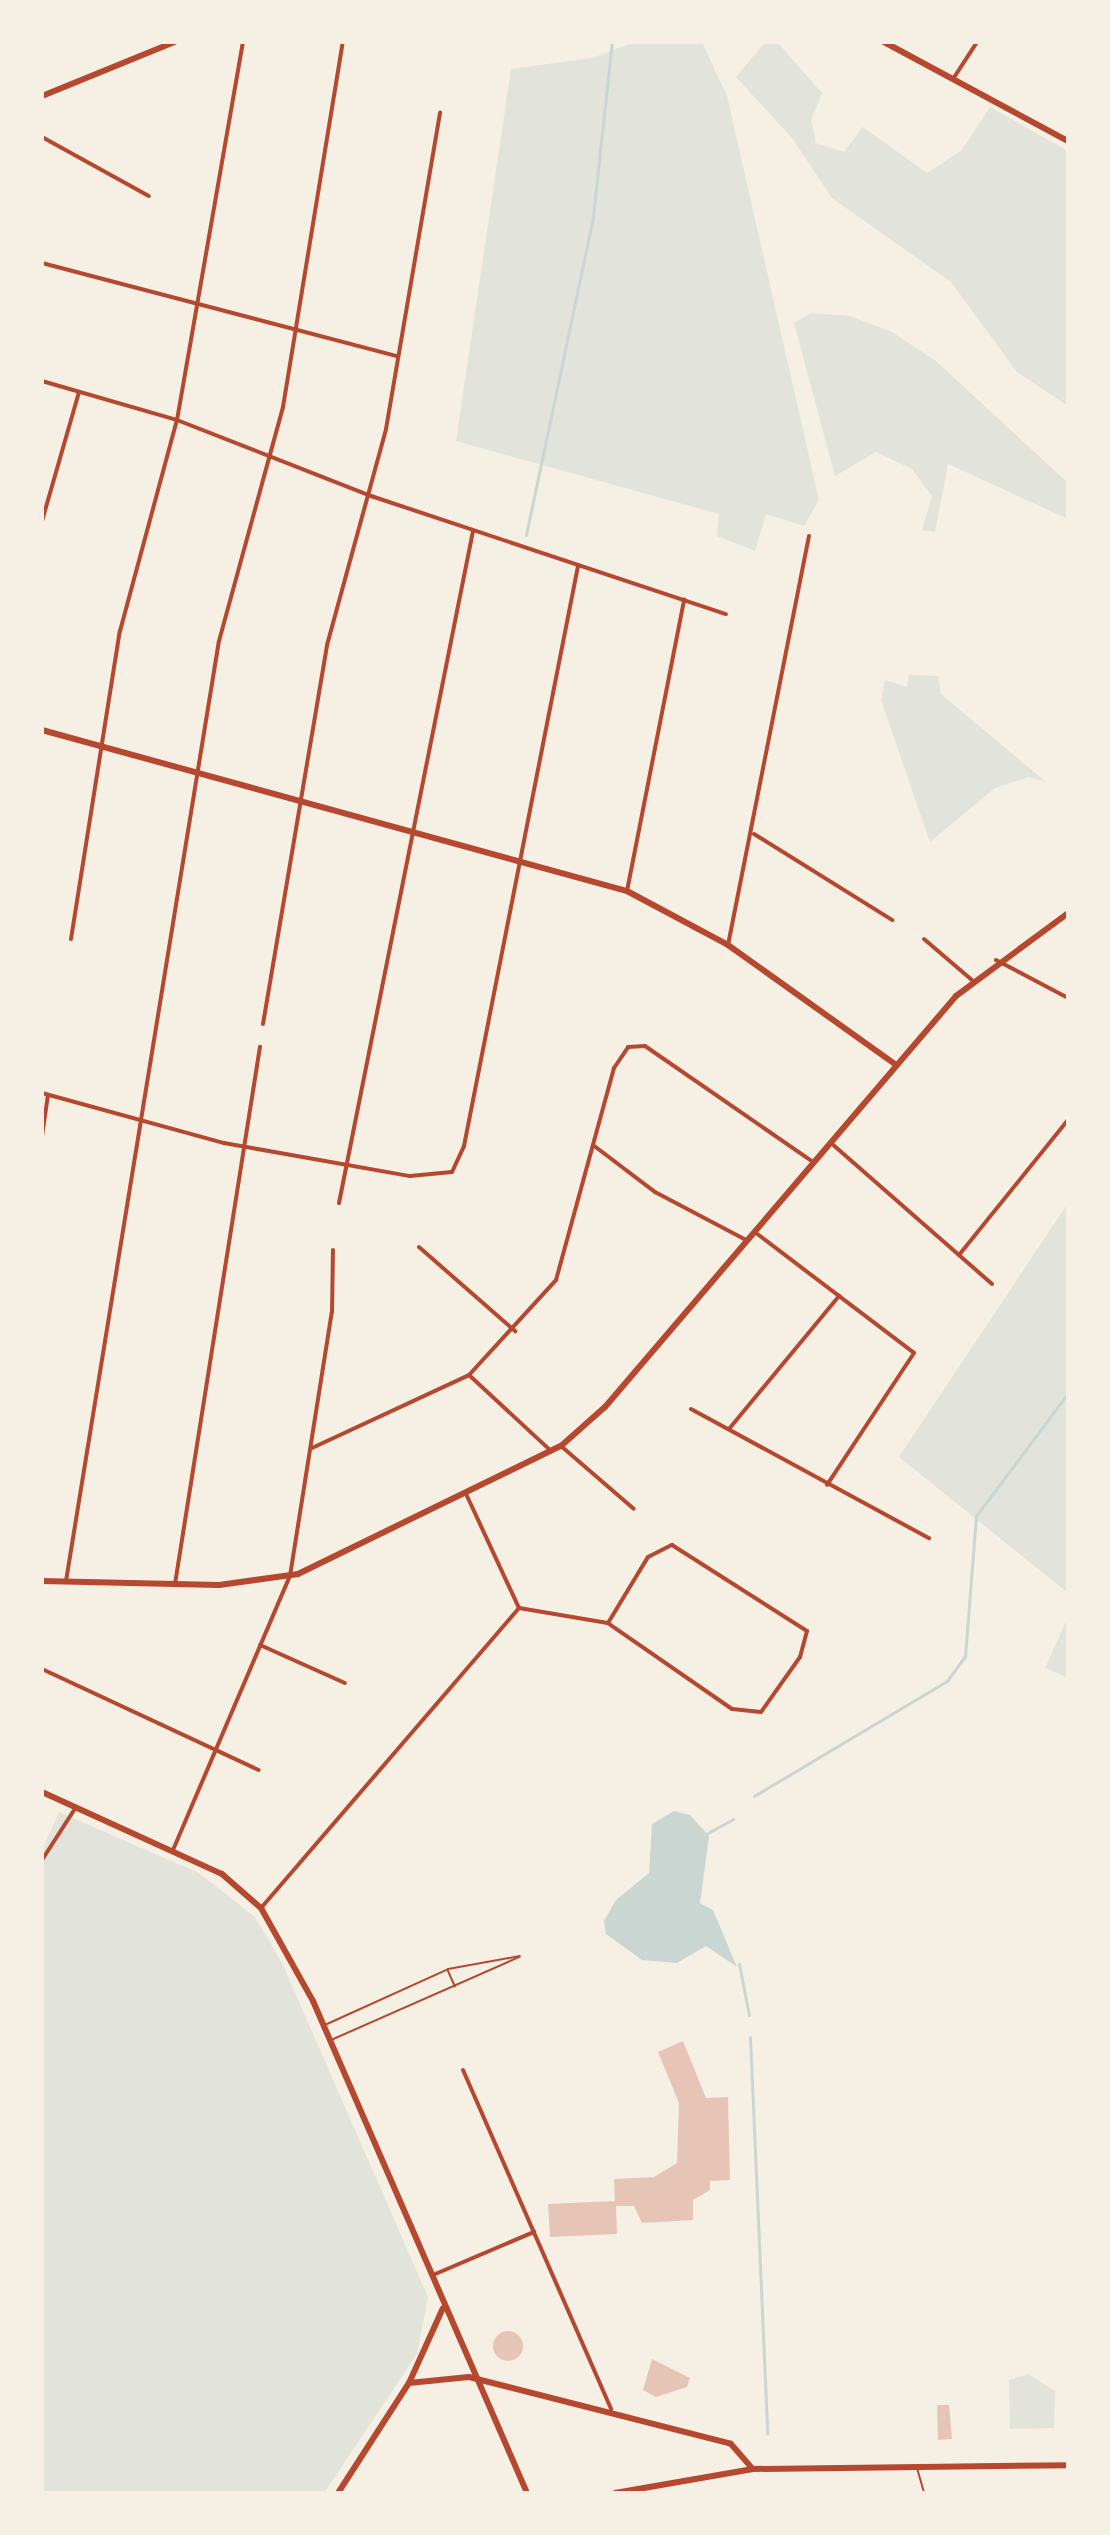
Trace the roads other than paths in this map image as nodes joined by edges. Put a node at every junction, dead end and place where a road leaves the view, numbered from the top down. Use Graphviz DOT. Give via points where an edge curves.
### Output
graph roads {
  1 [pos="174,42"];
  2 [pos="243,42"];
  3 [pos="343,42"];
  4 [pos="884,42"];
  5 [pos="977,42"];
  6 [pos="953,79"];
  7 [pos="42,96"];
  8 [pos="440,113"];
  9 [pos="42,137"];
  10 [pos="1068,141"];
  11 [pos="149,196"];
  12 [pos="42,263"];
  13 [pos="197,306"];
  14 [pos="295,331"];
  15 [pos="396,356"];
  16 [pos="42,381"];
  17 [pos="79,392"];
  18 [pos="177,420"];
  19 [pos="271,458"];
  20 [pos="42,495"];
  21 [pos="371,496"];
  22 [pos="49,497"];
  23 [pos="42,521"];
  24 [pos="473,530"];
  25 [pos="809,536"];
  26 [pos="578,566"];
  27 [pos="684,600"];
  28 [pos="726,614"];
  29 [pos="42,730"];
  30 [pos="104,747"];
  31 [pos="197,772"];
  32 [pos="298,800"];
  33 [pos="409,830"];
  34 [pos="754,834"];
  35 [pos="517,861"];
  36 [pos="627,891"];
  37 [pos="1068,913"];
  38 [pos="892,920"];
  39 [pos="71,939"];
  40 [pos="924,939"];
  41 [pos="728,945"];
  42 [pos="996,960"];
  43 [pos="972,980"];
  44 [pos="1068,998"];
  45 [pos="263,1024"];
  46 [pos="260,1047"];
  47 [pos="896,1065"];
  48 [pos="45,1094"];
  49 [pos="1068,1120"];
  50 [pos="141,1121"];
  51 [pos="42,1136"];
  52 [pos="830,1142"];
  53 [pos="593,1145"];
  54 [pos="244,1147"];
  55 [pos="344,1161"];
  56 [pos="813,1162"];
  57 [pos="339,1203"];
  58 [pos="754,1231"];
  59 [pos="746,1240"];
  60 [pos="419,1247"];
  61 [pos="333,1250"];
  62 [pos="959,1255"];
  63 [pos="992,1284"];
  64 [pos="839,1296"];
  65 [pos="515,1331"];
  66 [pos="469,1375"];
  67 [pos="691,1409"];
  68 [pos="729,1429"];
  69 [pos="561,1446"];
  70 [pos="312,1448"];
  71 [pos="551,1451"];
  72 [pos="827,1485"];
  73 [pos="467,1496"];
  74 [pos="634,1509"];
  75 [pos="929,1538"];
  76 [pos="290,1576"];
  77 [pos="42,1581"];
  78 [pos="66,1581"];
  79 [pos="175,1584"];
  80 [pos="519,1608"];
  81 [pos="608,1623"];
  82 [pos="260,1645"];
  83 [pos="42,1669"];
  84 [pos="345,1683"];
  85 [pos="216,1746"];
  86 [pos="259,1770"];
  87 [pos="42,1792"];
  88 [pos="76,1807"];
  89 [pos="173,1850"];
  90 [pos="42,1860"];
  91 [pos="261,1908"];
  92 [pos="448,1969"];
  93 [pos="455,1987"];
  94 [pos="324,2026"];
  95 [pos="330,2040"];
  96 [pos="463,2070"];
  97 [pos="534,2232"];
  98 [pos="431,2276"];
  99 [pos="443,2308"];
  100 [pos="476,2376"];
  101 [pos="409,2383"];
  102 [pos="611,2409"];
  103 [pos="1068,2465"];
  104 [pos="917,2466"];
  105 [pos="753,2469"];
  106 [pos="338,2493"];
  107 [pos="527,2493"];
  108 [pos="615,2493"];
  109 [pos="924,2493"];
  1 -- 7 [label="street"];
  2 -- 13 [label="street"];
  3 -- 14 [label="street"];
  4 -- 6 [label="street"];
  5 -- 6 [label="street"];
  6 -- 10 [label="street"];
  8 -- 15 [label="street"];
  9 -- 11 [label="street"];
  12 -- 13 [label="street"];
  13 -- 14 [label="street"];
  13 -- 18 [label="street"];
  14 -- 15 [label="street"];
  14 -- 19 [label="street"];
  15 -- 21 [label="street"];
  16 -- 17 [label="street"];
  17 -- 18 [label="street"];
  17 -- 22 [label="street"];
  18 -- 19 [label="street"];
  18 -- 30 [label="street" via="123,617"];
  19 -- 21 [label="street"];
  19 -- 31 [label="street" via="219,641"];
  20 -- 22 [label="street"];
  21 -- 24 [label="street"];
  21 -- 32 [label="street" via="327,645"];
  22 -- 23 [label="street"];
  24 -- 26 [label="street"];
  24 -- 33 [label="street"];
  25 -- 34 [label="street"];
  26 -- 27 [label="street"];
  26 -- 35 [label="street"];
  27 -- 28 [label="street"];
  27 -- 36 [label="street"];
  29 -- 30 [label="street"];
  30 -- 31 [label="street"];
  30 -- 39 [label="street"];
  31 -- 32 [label="street"];
  31 -- 50 [label="street"];
  32 -- 33 [label="street"];
  32 -- 45 [label="street"];
  33 -- 35 [label="street"];
  33 -- 55 [label="street"];
  34 -- 38 [label="street"];
  34 -- 41 [label="street"];
  35 -- 36 [label="street"];
  35 -- 55 [label="street" via="464,1146 449,1174 410,1176"];
  36 -- 41 [label="street"];
  37 -- 42 [label="street"];
  40 -- 43 [label="street"];
  41 -- 47 [label="street"];
  42 -- 43 [label="street"];
  42 -- 44 [label="street"];
  43 -- 47 [label="street"];
  46 -- 54 [label="street"];
  47 -- 52 [label="street"];
  48 -- 50 [label="street"];
  48 -- 51 [label="street"];
  49 -- 62 [label="street"];
  50 -- 54 [label="street"];
  50 -- 78 [label="street"];
  52 -- 56 [label="street"];
  52 -- 62 [label="street"];
  53 -- 56 [label="street" via="614,1068 628,1047 645,1046"];
  53 -- 59 [label="street" via="655,1192"];
  53 -- 65 [label="street" via="560,1272"];
  54 -- 55 [label="street"];
  54 -- 79 [label="street"];
  55 -- 57 [label="street"];
  56 -- 58 [label="street"];
  58 -- 59 [label="street"];
  58 -- 64 [label="street"];
  59 -- 69 [label="street" via="605,1407"];
  60 -- 65 [label="street"];
  61 -- 70 [label="street" via="332,1312"];
  62 -- 63 [label="street"];
  64 -- 68 [label="street"];
  64 -- 72 [label="street" via="914,1353"];
  65 -- 66 [label="street"];
  66 -- 70 [label="street"];
  66 -- 71 [label="street"];
  67 -- 68 [label="street"];
  68 -- 72 [label="street"];
  69 -- 71 [label="street"];
  69 -- 74 [label="street"];
  70 -- 76 [label="street"];
  71 -- 73 [label="street"];
  72 -- 75 [label="street"];
  73 -- 76 [label="street"];
  73 -- 80 [label="street"];
  76 -- 79 [label="street"];
  76 -- 82 [label="street"];
  77 -- 78 [label="street"];
  78 -- 79 [label="street"];
  80 -- 81 [label="street"];
  80 -- 91 [label="street"];
  81 -- 81 [label="street" via="648,1557 672,1545 792,1615 808,1639 770,1703 750,1716"];
  82 -- 84 [label="street"];
  82 -- 85 [label="street"];
  83 -- 85 [label="street"];
  85 -- 86 [label="street"];
  85 -- 89 [label="street"];
  87 -- 88 [label="street"];
  88 -- 89 [label="street"];
  88 -- 90 [label="street"];
  89 -- 91 [label="street" via="222,1874"];
  91 -- 94 [label="street"];
  92 -- 93 [label="lane"];
  92 -- 93 [label="lane" via="520,1956"];
  92 -- 94 [label="lane"];
  93 -- 95 [label="lane"];
  94 -- 95 [label="street"];
  95 -- 98 [label="street"];
  96 -- 97 [label="street"];
  97 -- 98 [label="street"];
  97 -- 102 [label="street"];
  98 -- 99 [label="street"];
  99 -- 100 [label="street"];
  99 -- 101 [label="street"];
  100 -- 101 [label="street"];
  100 -- 102 [label="street"];
  100 -- 107 [label="street"];
  101 -- 106 [label="street"];
  102 -- 105 [label="street" via="731,2444"];
  103 -- 104 [label="street"];
  104 -- 105 [label="street"];
  104 -- 109 [label="lane"];
  105 -- 108 [label="street"];
}
